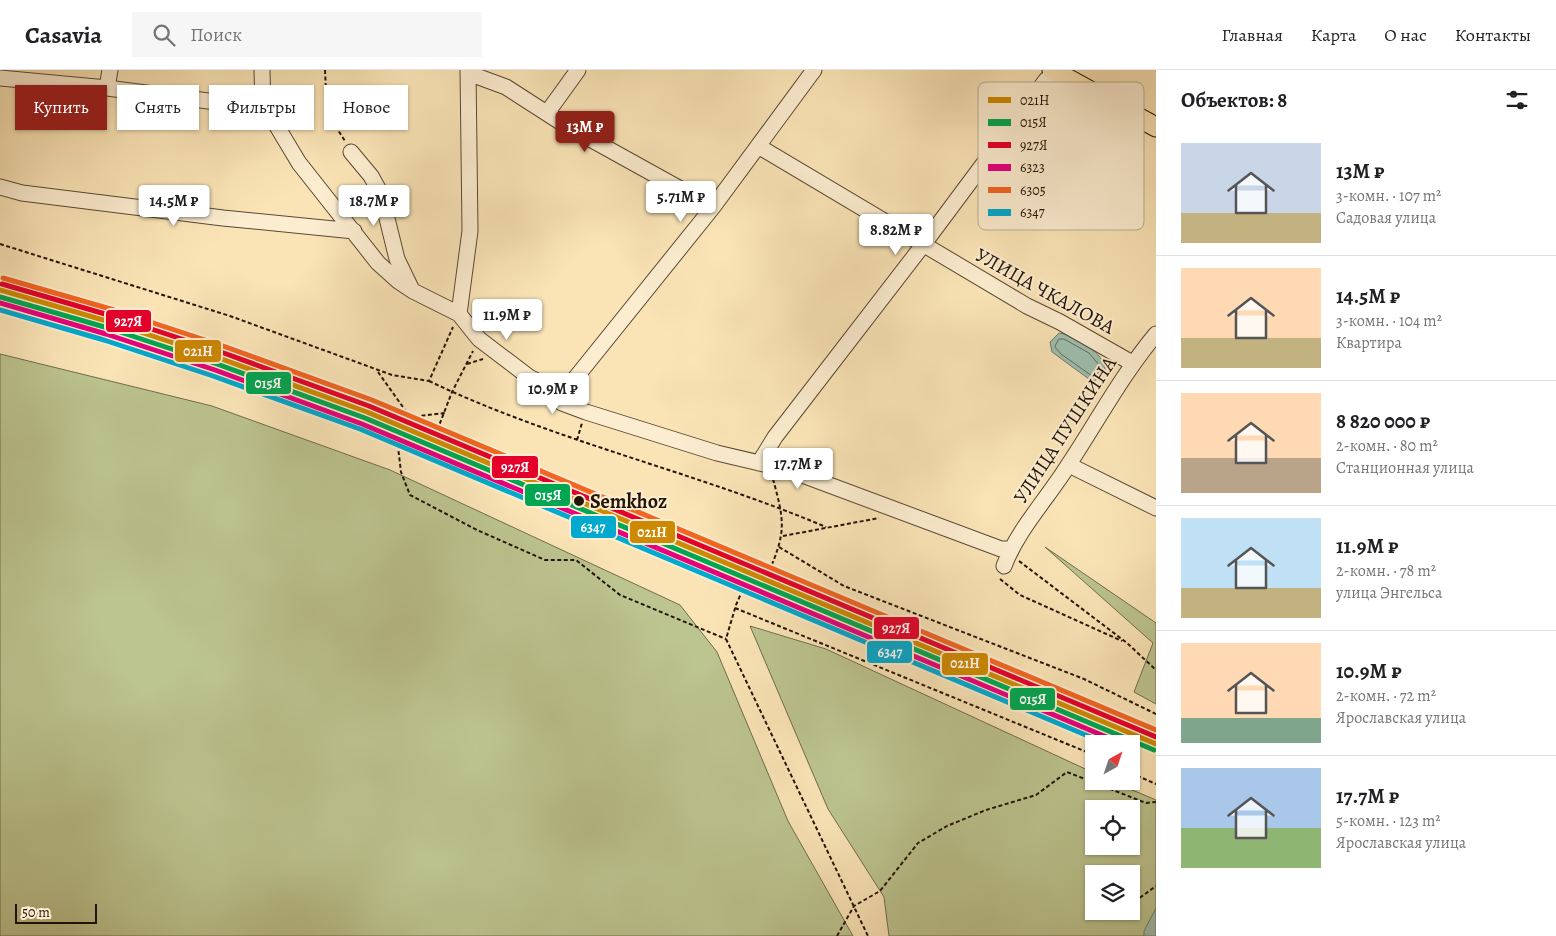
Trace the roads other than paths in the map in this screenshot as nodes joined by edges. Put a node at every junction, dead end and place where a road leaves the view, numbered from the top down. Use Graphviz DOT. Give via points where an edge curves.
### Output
graph roads {
  1 [pos="110,70"];
  2 [pos="262,70"];
  3 [pos="578,70"];
  4 [pos="814,70"];
  5 [pos="1056,71"];
  6 [pos="468,72"];
  7 [pos="0,78"];
  8 [pos="1045,82"];
  9 [pos="1076,82"];
  10 [pos="75,85"];
  11 [pos="262,85"];
  12 [pos="107,88"];
  13 [pos="209,101"];
  14 [pos="547,114"];
  15 [pos="1144,120"];
  16 [pos="1156,127"];
  17 [pos="279,130"];
  18 [pos="758,146"];
  19 [pos="352,152"];
  20 [pos="978,171"];
  21 [pos="0,187"];
  22 [pos="713,207"];
  23 [pos="354,231"];
  24 [pos="923,245"];
  25 [pos="413,291"];
  26 [pos="459,314"];
  27 [pos="1156,334"];
  28 [pos="1132,363"];
  29 [pos="549,385"];
  30 [pos="762,464"];
  31 [pos="1069,465"];
  32 [pos="1156,508"];
  33 [pos="1010,549"];
  34 [pos="1004,566"];
  1 -- 12 [label="street"];
  2 -- 11 [label="street"];
  3 -- 14 [label="street"];
  4 -- 18 [label="street"];
  5 -- 8 [label="street"];
  5 -- 9 [label="main road"];
  6 -- 14 [label="street" via="506,87"];
  6 -- 26 [label="street" via="470,231"];
  7 -- 10 [label="street"];
  12 -- 13 [label="street"];
  14 -- 22 [label="street"];
  15 -- 16 [label="main road"];
  17 -- 23 [label="street" via="299,163"];
  18 -- 22 [label="street"];
  18 -- 24 [label="street, УЛИЦА ЧКАЛОВА"];
  19 -- 25 [label="street" via="381,194 397,259"];
  20 -- 24 [label="street"];
  21 -- 23 [label="street" via="22,193 222,218"];
  22 -- 29 [label="street" via="573,381"];
  23 -- 25 [label="street" via="378,263"];
  24 -- 28 [label="street, УЛИЦА ЧКАЛОВА"];
  24 -- 30 [label="street" via="775,437"];
  25 -- 26 [label="street"];
  26 -- 29 [label="street" via="479,339 529,377"];
  27 -- 28 [label="street, УЛИЦА ПУШКИНА"];
  28 -- 31 [label="street, УЛИЦА ПУШКИНА"];
  29 -- 30 [label="street" via="562,403 586,412 717,454"];
  30 -- 33 [label="street" via="789,470 1001,549"];
  31 -- 32 [label="street"];
  31 -- 33 [label="street, УЛИЦА ПУШКИНА"];
  33 -- 34 [label="street, УЛИЦА ПУШКИНА"];
}
